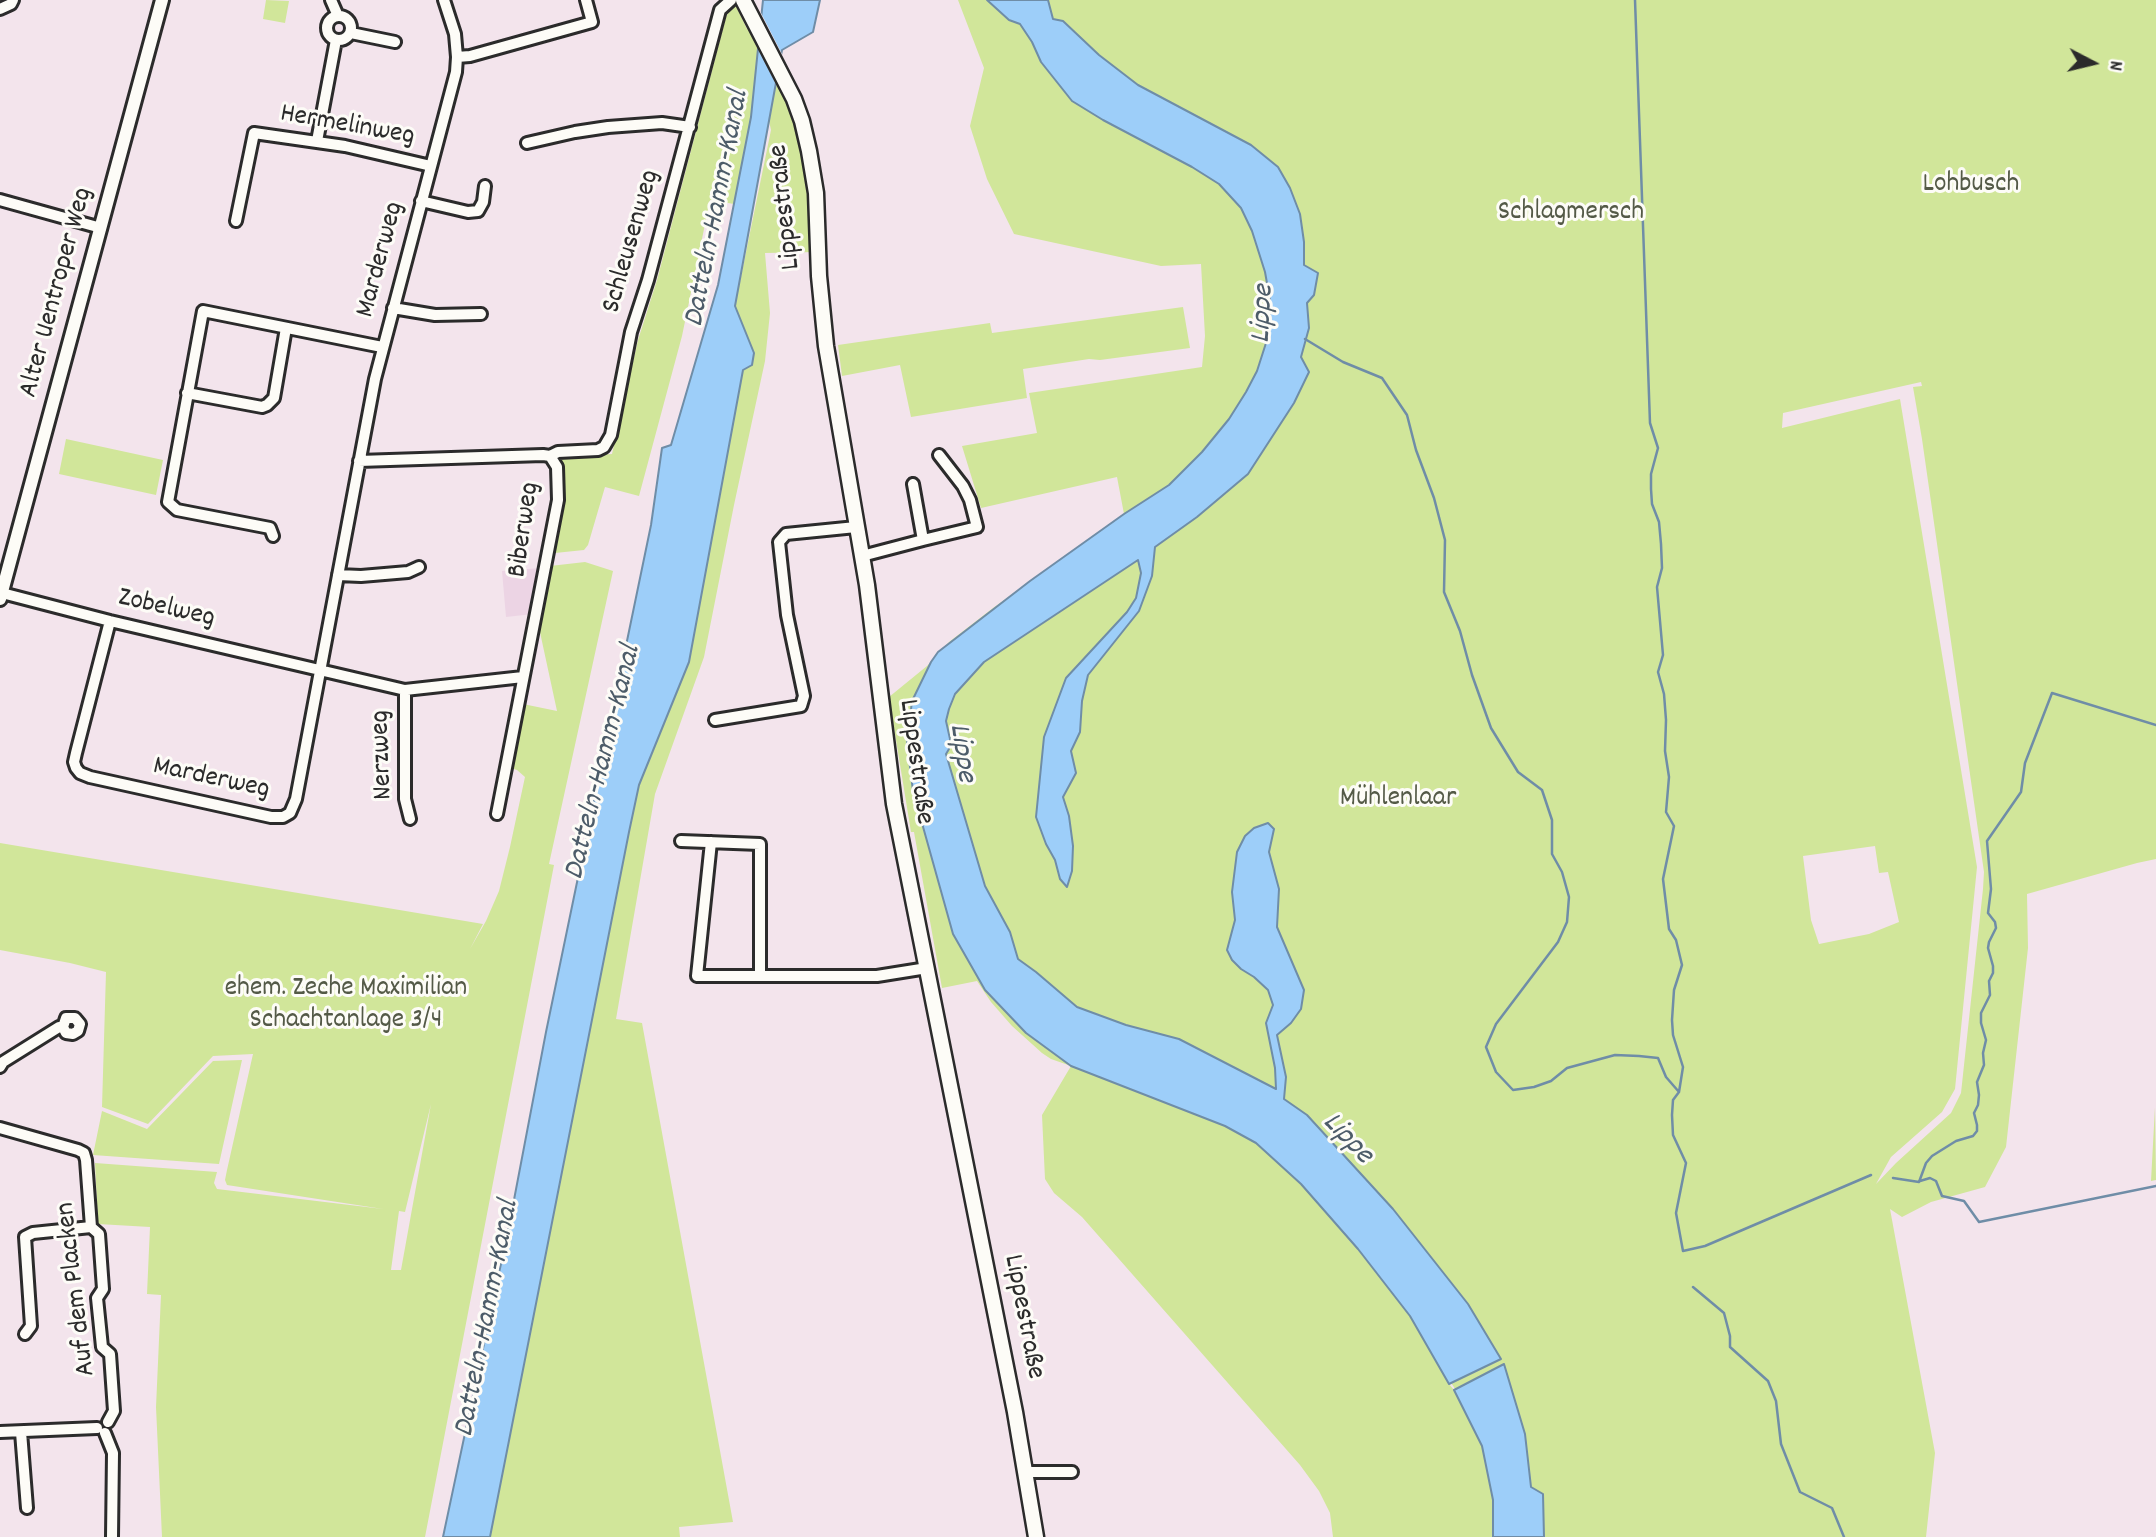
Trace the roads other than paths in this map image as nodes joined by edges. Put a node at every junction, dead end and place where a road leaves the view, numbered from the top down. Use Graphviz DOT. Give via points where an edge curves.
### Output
graph roads {
  1 [pos="13,0"];
  2 [pos="162,0"];
  3 [pos="331,0"];
  4 [pos="443,0"];
  5 [pos="586,0"];
  6 [pos="731,0"];
  7 [pos="743,0"];
  8 [pos="0,9"];
  9 [pos="338,16"];
  10 [pos="351,33"];
  11 [pos="336,40"];
  12 [pos="395,42"];
  13 [pos="457,57"];
  14 [pos="690,127"];
  15 [pos="317,141"];
  16 [pos="527,143"];
  17 [pos="431,166"];
  18 [pos="485,186"];
  19 [pos="0,201"];
  20 [pos="421,201"];
  21 [pos="236,221"];
  22 [pos="101,228"];
  23 [pos="393,307"];
  24 [pos="481,314"];
  25 [pos="286,328"];
  26 [pos="382,347"];
  27 [pos="187,393"];
  28 [pos="939,454"];
  29 [pos="550,456"];
  30 [pos="359,461"];
  31 [pos="913,484"];
  32 [pos="856,527"];
  33 [pos="273,536"];
  34 [pos="923,540"];
  35 [pos="862,556"];
  36 [pos="419,567"];
  37 [pos="338,575"];
  38 [pos="1,596"];
  39 [pos="110,621"];
  40 [pos="320,669"];
  41 [pos="523,677"];
  42 [pos="405,690"];
  43 [pos="715,720"];
  44 [pos="497,814"];
  45 [pos="410,819"];
  46 [pos="681,841"];
  47 [pos="711,842"];
  48 [pos="926,968"];
  49 [pos="760,975"];
  50 [pos="63,1027"];
  51 [pos="0,1068"];
  52 [pos="0,1128"];
  53 [pos="91,1227"];
  54 [pos="24,1334"];
  55 [pos="103,1427"];
  56 [pos="0,1432"];
  57 [pos="21,1432"];
  58 [pos="1027,1472"];
  59 [pos="1072,1472"];
  60 [pos="27,1508"];
  61 [pos="112,1537"];
  62 [pos="1036,1537"];
  1 -- 8 [label="street"];
  2 -- 22 [label="street, Alter Uentroper Weg"];
  3 -- 9 [label="street"];
  4 -- 13 [label="street, Marderweg" via="455,34"];
  5 -- 13 [label="street" via="592,22"];
  6 -- 14 [label="street, Schleusenweg" via="720,10"];
  7 -- 32 [label="main road, Lippestraße" via="802,121 813,170 826,346"];
  9 -- 10 [label="street" via="350,22"];
  9 -- 11 [label="street" via="329,19 326,30"];
  10 -- 11 [label="street"];
  10 -- 12 [label="street"];
  11 -- 15 [label="street"];
  13 -- 17 [label="street, Marderweg"];
  14 -- 16 [label="street" via="662,123 608,127"];
  14 -- 29 [label="street, Schleusenweg" via="631,332 611,435 598,450"];
  15 -- 17 [label="street, Hermelinweg"];
  15 -- 21 [label="street, Hermelinweg" via="254,133"];
  17 -- 20 [label="street, Marderweg"];
  18 -- 20 [label="street" via="478,211"];
  19 -- 22 [label="street"];
  20 -- 23 [label="street, Marderweg"];
  22 -- 38 [label="street, Alter Uentroper Weg"];
  23 -- 24 [label="street" via="435,315"];
  23 -- 26 [label="street, Marderweg"];
  25 -- 26 [label="street"];
  25 -- 27 [label="street" via="274,398 267,405"];
  25 -- 27 [label="street" via="203,311"];
  26 -- 30 [label="street, Marderweg"];
  27 -- 33 [label="street" via="170,505 270,528"];
  28 -- 34 [label="street" via="963,486 977,527"];
  29 -- 30 [label="street, Biberweg"];
  29 -- 41 [label="street, Biberweg" via="557,467 558,500"];
  30 -- 37 [label="street, Marderweg"];
  31 -- 34 [label="street"];
  32 -- 35 [label="main road, Lippestraße"];
  32 -- 43 [label="street" via="786,534 779,542 787,615 804,696 801,706"];
  34 -- 35 [label="street"];
  35 -- 48 [label="main road, Lippestraße" via="894,804"];
  36 -- 37 [label="street" via="408,572"];
  37 -- 40 [label="street, Marderweg"];
  38 -- 39 [label="street, Zobelweg"];
  39 -- 40 [label="street, Zobelweg"];
  39 -- 40 [label="street, Marderweg" via="75,762 80,773 90,777 283,817 295,806"];
  40 -- 42 [label="street"];
  41 -- 42 [label="street"];
  41 -- 44 [label="street, Biberweg"];
  42 -- 45 [label="street, Nerzweg" via="405,799"];
  46 -- 47 [label="street"];
  47 -- 49 [label="street" via="760,844"];
  47 -- 49 [label="street" via="697,976"];
  48 -- 49 [label="street" via="877,976"];
  48 -- 58 [label="main road, Lippestraße"];
  50 -- 51 [label="street"];
  52 -- 53 [label="street, Auf dem Placken" via="83,1153"];
  53 -- 54 [label="street" via="25,1237 31,1326"];
  53 -- 55 [label="street, Auf dem Placken" via="99,1234 103,1289 97,1298 102,1347 110,1354 114,1411"];
  55 -- 57 [label="street"];
  55 -- 61 [label="street, Auf dem Placken" via="113,1453"];
  56 -- 57 [label="street"];
  57 -- 60 [label="street"];
  58 -- 59 [label="street"];
  58 -- 62 [label="main road, Lippestraße"];
}
